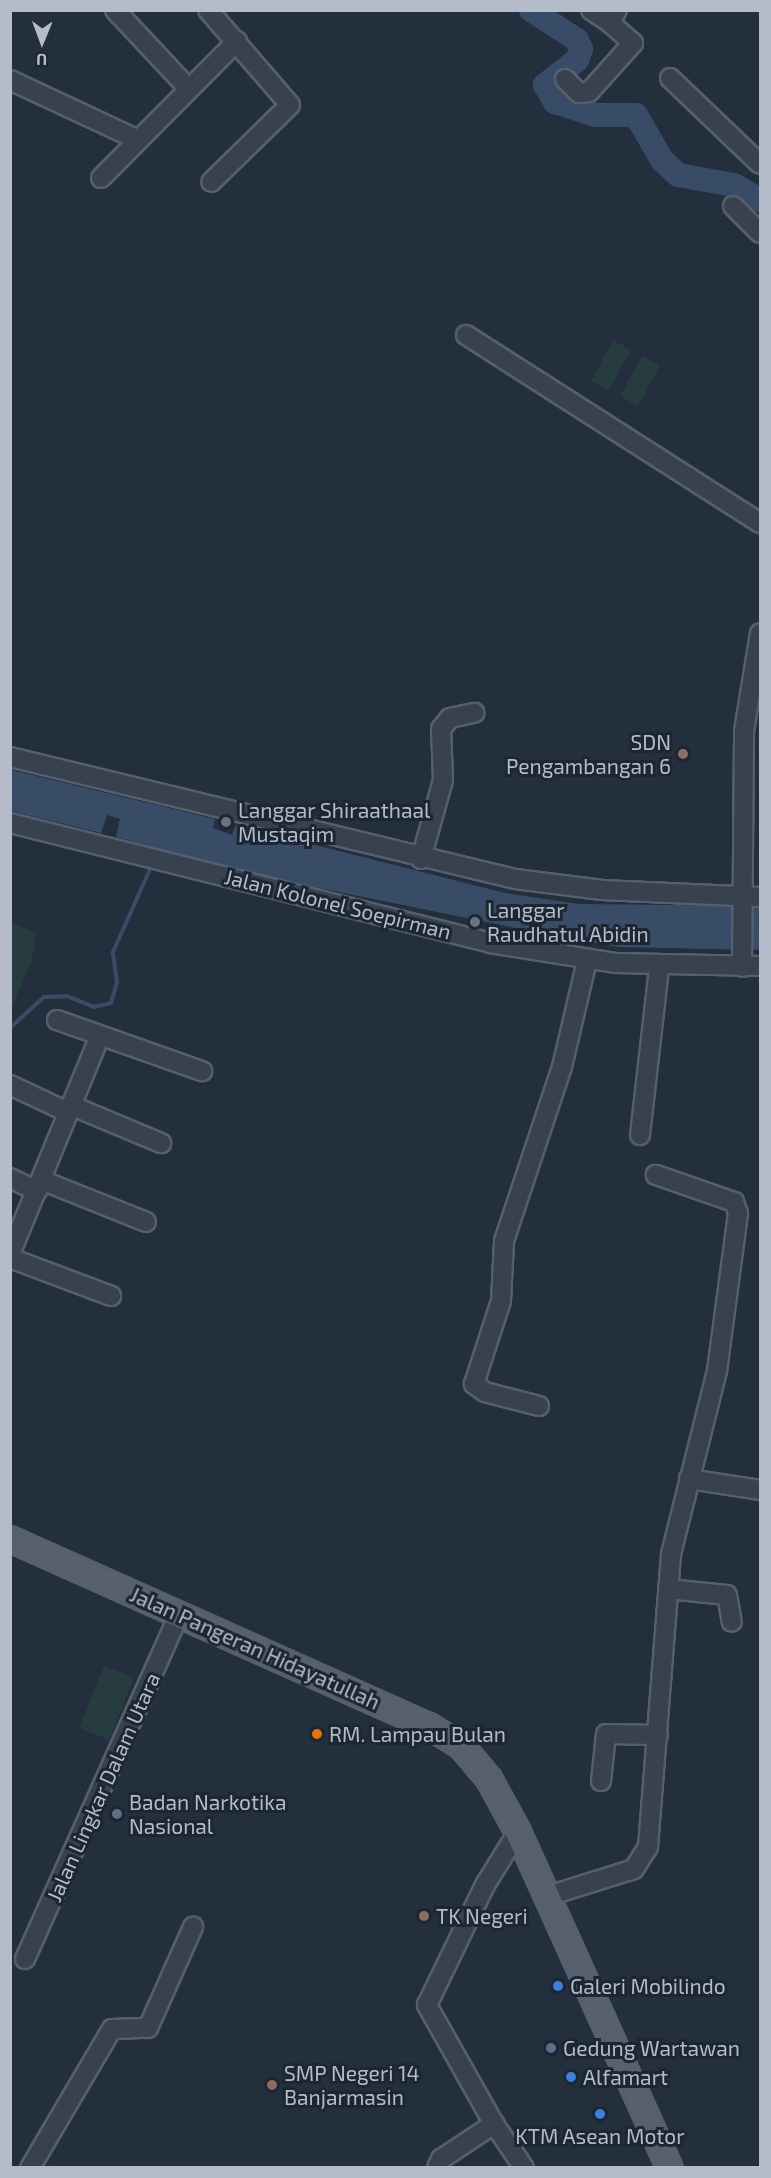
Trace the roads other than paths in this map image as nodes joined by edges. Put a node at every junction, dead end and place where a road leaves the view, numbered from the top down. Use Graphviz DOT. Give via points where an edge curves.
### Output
graph roads {
  1 [pos="114,10"];
  2 [pos="208,10"];
  3 [pos="591,10"];
  4 [pos="613,17"];
  5 [pos="237,41"];
  6 [pos="670,78"];
  7 [pos="565,79"];
  8 [pos="10,80"];
  9 [pos="188,88"];
  10 [pos="136,139"];
  11 [pos="760,164"];
  12 [pos="101,178"];
  13 [pos="211,182"];
  14 [pos="733,206"];
  15 [pos="760,233"];
  16 [pos="466,335"];
  17 [pos="760,523"];
  18 [pos="760,633"];
  19 [pos="474,713"];
  20 [pos="10,757"];
  21 [pos="10,823"];
  22 [pos="421,859"];
  23 [pos="748,898"];
  24 [pos="587,960"];
  25 [pos="742,960"];
  26 [pos="760,966"];
  27 [pos="659,967"];
  28 [pos="57,1020"];
  29 [pos="99,1038"];
  30 [pos="202,1071"];
  31 [pos="10,1085"];
  32 [pos="69,1108"];
  33 [pos="640,1135"];
  34 [pos="161,1143"];
  35 [pos="656,1176"];
  36 [pos="10,1178"];
  37 [pos="39,1185"];
  38 [pos="146,1222"];
  39 [pos="10,1256"];
  40 [pos="111,1296"];
  41 [pos="539,1406"];
  42 [pos="689,1479"];
  43 [pos="760,1490"];
  44 [pos="10,1539"];
  45 [pos="668,1589"];
  46 [pos="179,1615"];
  47 [pos="732,1622"];
  48 [pos="658,1735"];
  49 [pos="601,1781"];
  50 [pos="518,1832"];
  51 [pos="548,1896"];
  52 [pos="193,1927"];
  53 [pos="25,1959"];
  54 [pos="494,2124"];
  55 [pos="30,2168"];
  56 [pos="438,2168"];
  57 [pos="524,2168"];
  58 [pos="670,2168"];
  1 -- 9 [label="street"];
  2 -- 5 [label="street"];
  3 -- 4 [label="street"];
  4 -- 7 [label="street" via="638,48 589,92 579,93"];
  5 -- 9 [label="street"];
  5 -- 13 [label="street" via="290,105"];
  6 -- 11 [label="street"];
  8 -- 10 [label="street"];
  9 -- 10 [label="street"];
  10 -- 12 [label="street"];
  14 -- 15 [label="street"];
  16 -- 17 [label="street"];
  18 -- 23 [label="street" via="744,731"];
  19 -- 22 [label="street" via="454,716 443,725 442,780"];
  20 -- 22 [label="street"];
  21 -- 24 [label="street, Jalan Kolonel Soepirman" via="490,943"];
  22 -- 23 [label="street" via="554,885"];
  23 -- 25 [label="street"];
  24 -- 27 [label="street, Jalan Kolonel Soepirman"];
  24 -- 41 [label="street" via="562,1067 504,1241 501,1301 474,1384 484,1392"];
  25 -- 26 [label="street, Jalan Kolonel Soepirman"];
  25 -- 27 [label="street, Jalan Kolonel Soepirman"];
  27 -- 33 [label="street"];
  28 -- 29 [label="street"];
  29 -- 30 [label="street" via="117,1038"];
  29 -- 32 [label="street"];
  31 -- 32 [label="street"];
  32 -- 34 [label="street"];
  32 -- 37 [label="street"];
  35 -- 42 [label="street" via="738,1206 717,1371"];
  36 -- 37 [label="street"];
  37 -- 38 [label="street"];
  37 -- 39 [label="street"];
  39 -- 40 [label="street"];
  42 -- 43 [label="street"];
  42 -- 45 [label="street"];
  44 -- 46 [label="main road, Jalan Pangeran Hidayatullah"];
  45 -- 47 [label="street" via="727,1595"];
  45 -- 48 [label="street"];
  46 -- 50 [label="main road, Jalan Pangeran Hidayatullah" via="441,1732 482,1770"];
  46 -- 53 [label="street, Jalan Lingkar Dalam Utara"];
  48 -- 49 [label="street" via="606,1734"];
  48 -- 51 [label="street" via="648,1847 641,1861 634,1869"];
  50 -- 51 [label="main road, Jalan Pangeran Hidayatullah"];
  50 -- 54 [label="street" via="485,1885 427,2005"];
  51 -- 58 [label="main road, Jalan Pangeran Hidayatullah"];
  52 -- 55 [label="street" via="148,2028 112,2029"];
  54 -- 56 [label="street" via="441,2159"];
  54 -- 57 [label="street"];
}
